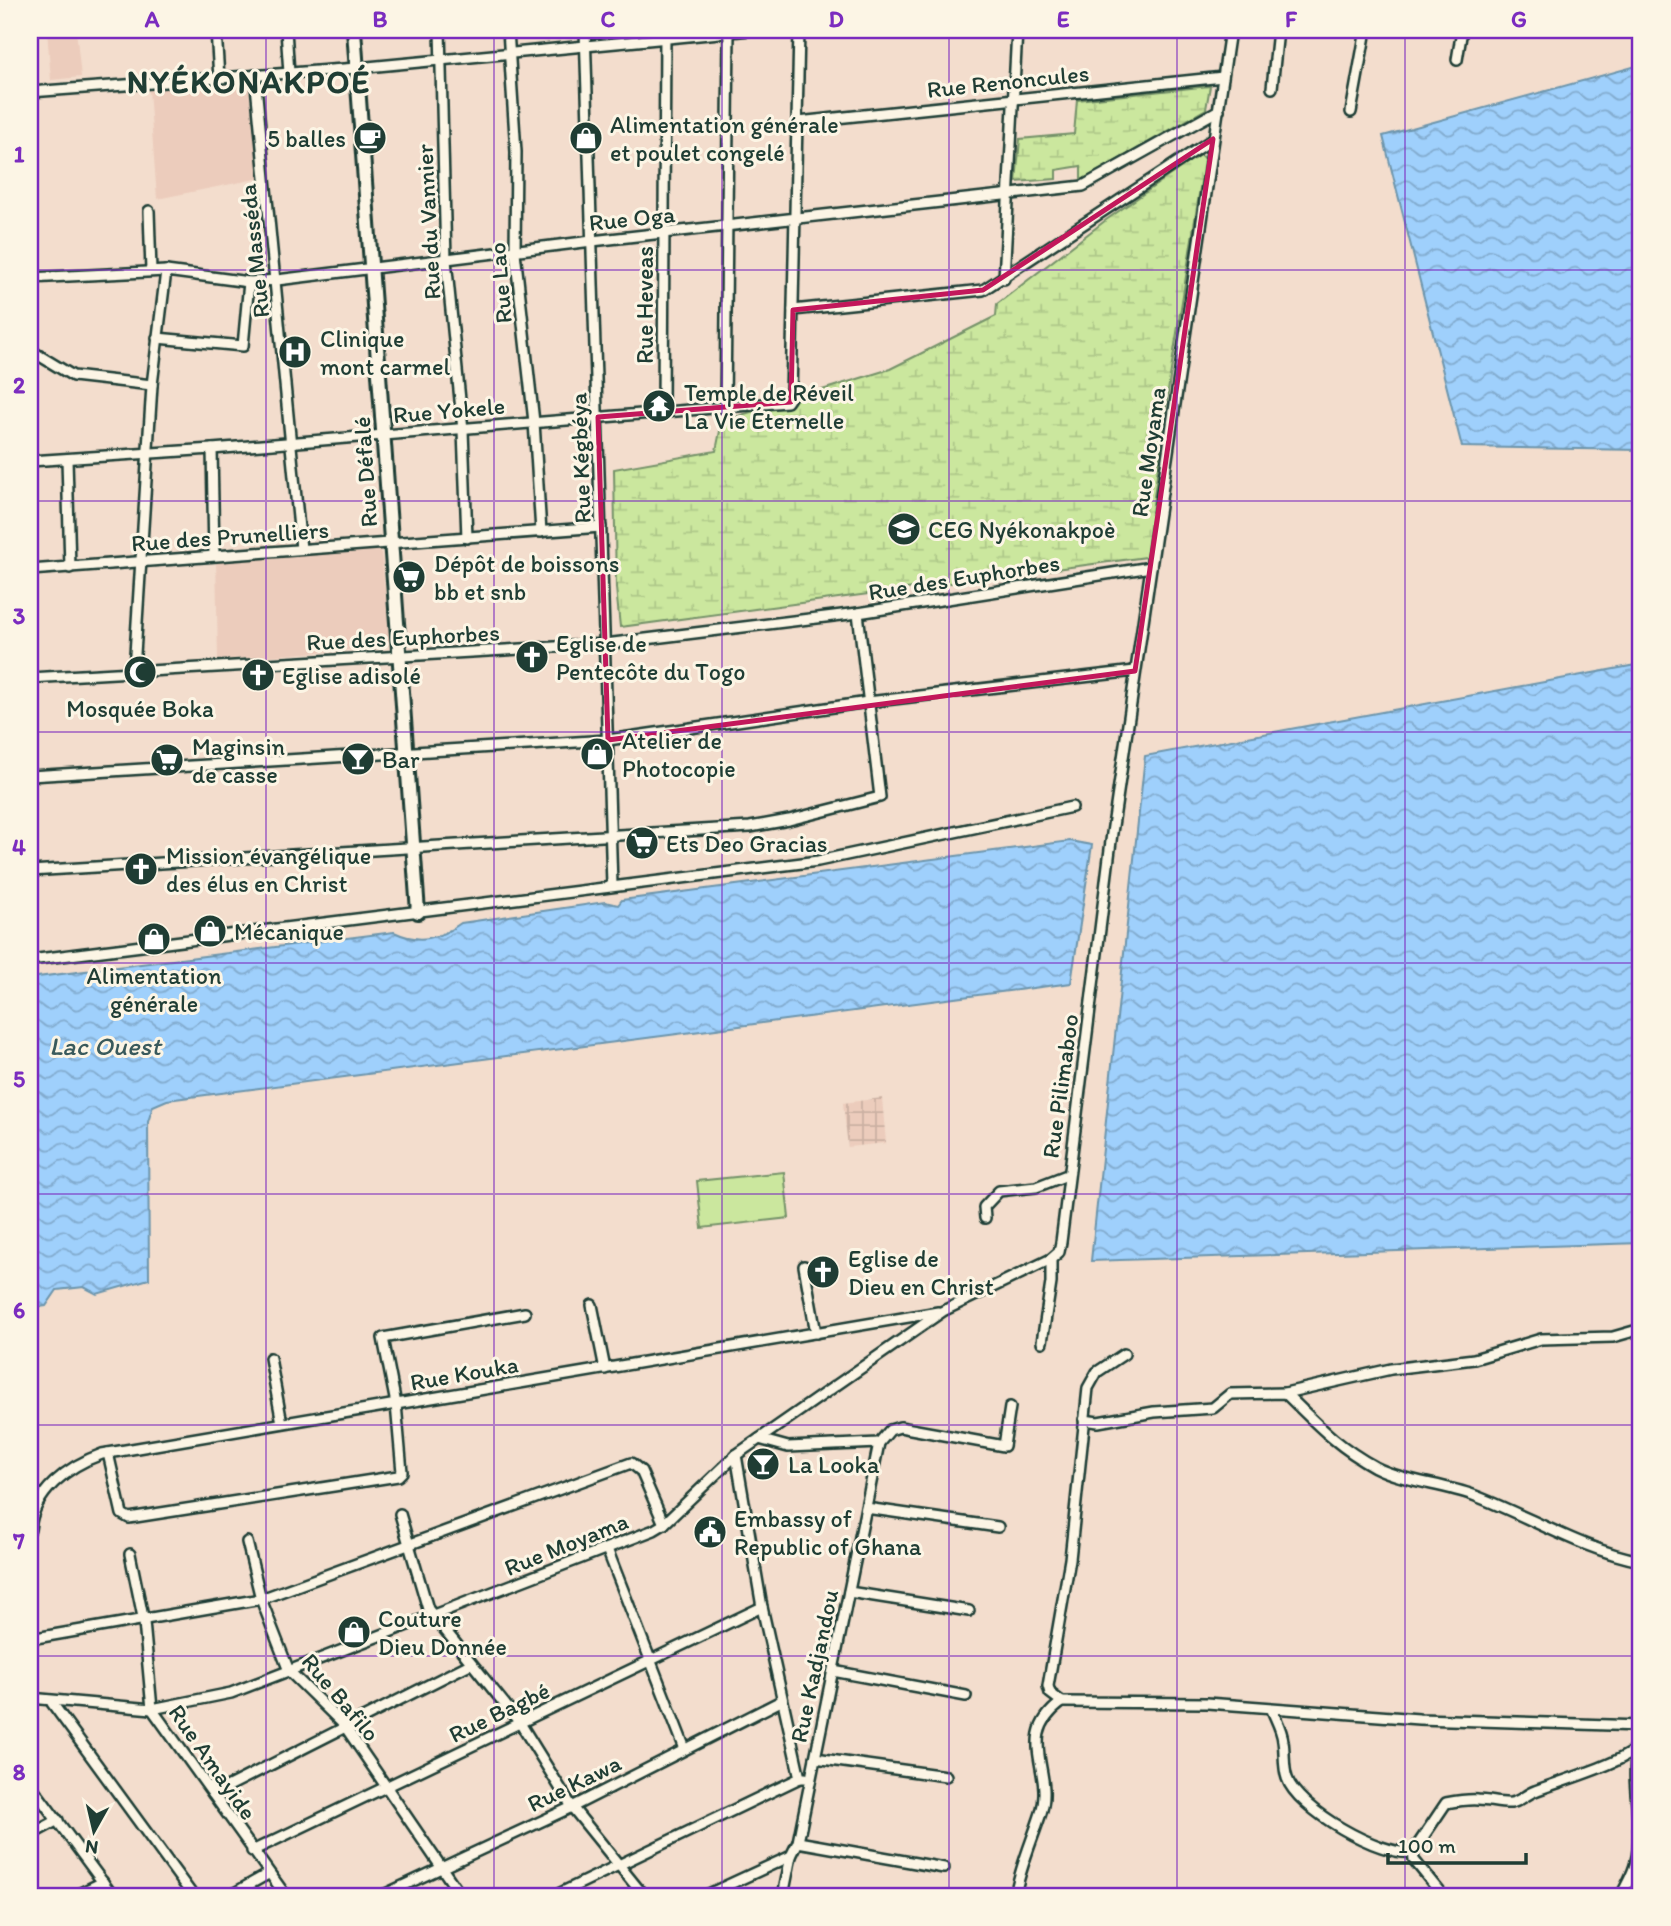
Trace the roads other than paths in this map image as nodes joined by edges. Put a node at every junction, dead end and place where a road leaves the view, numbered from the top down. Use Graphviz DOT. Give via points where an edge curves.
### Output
graph roads {
  1 [pos="216,30"];
  2 [pos="286,30"];
  3 [pos="354,30"];
  4 [pos="440,30"];
  5 [pos="508,30"];
  6 [pos="585,30"];
  7 [pos="751,30"];
  8 [pos="799,30"];
  9 [pos="1017,30"];
  10 [pos="1230,30"];
  11 [pos="1278,30"];
  12 [pos="1366,30"];
  13 [pos="1462,30"];
  14 [pos="729,31"];
  15 [pos="664,34"];
  16 [pos="586,46"];
  17 [pos="510,54"];
  18 [pos="442,60"];
  19 [pos="1457,60"];
  20 [pos="357,68"];
  21 [pos="289,73"];
  22 [pos="255,75"];
  23 [pos="1223,77"];
  24 [pos="219,78"];
  25 [pos="1272,88"];
  26 [pos="30,92"];
  27 [pos="1013,100"];
  28 [pos="1219,110"];
  29 [pos="1352,112"];
  30 [pos="798,122"];
  31 [pos="1213,139"];
  32 [pos="1008,196"];
  33 [pos="149,211"];
  34 [pos="795,220"];
  35 [pos="727,226"];
  36 [pos="664,234"];
  37 [pos="592,241"];
  38 [pos="515,253"];
  39 [pos="446,260"];
  40 [pos="372,268"];
  41 [pos="151,271"];
  42 [pos="166,271"];
  43 [pos="30,278"];
  44 [pos="1004,279"];
  45 [pos="277,280"];
  46 [pos="249,282"];
  47 [pos="793,310"];
  48 [pos="157,338"];
  49 [pos="30,350"];
  50 [pos="152,385"];
  51 [pos="725,406"];
  52 [pos="663,412"];
  53 [pos="598,417"];
  54 [pos="534,422"];
  55 [pos="463,430"];
  56 [pos="384,435"];
  57 [pos="293,442"];
  58 [pos="212,449"];
  59 [pos="150,452"];
  60 [pos="67,459"];
  61 [pos="30,461"];
  62 [pos="601,527"];
  63 [pos="541,532"];
  64 [pos="467,538"];
  65 [pos="391,544"];
  66 [pos="301,549"];
  67 [pos="214,555"];
  68 [pos="141,561"];
  69 [pos="1151,567"];
  70 [pos="70,568"];
  71 [pos="30,570"];
  72 [pos="859,612"];
  73 [pos="605,644"];
  74 [pos="400,657"];
  75 [pos="134,670"];
  76 [pos="1135,671"];
  77 [pos="30,678"];
  78 [pos="868,702"];
  79 [pos="608,740"];
  80 [pos="407,752"];
  81 [pos="30,776"];
  82 [pos="1072,807"];
  83 [pos="1112,833"];
  84 [pos="611,834"];
  85 [pos="414,847"];
  86 [pos="30,871"];
  87 [pos="612,885"];
  88 [pos="418,912"];
  89 [pos="30,960"];
  90 [pos="1067,1175"];
  91 [pos="985,1218"];
  92 [pos="1051,1259"];
  93 [pos="804,1266"];
  94 [pos="592,1305"];
  95 [pos="943,1311"];
  96 [pos="525,1313"];
  97 [pos="1641,1329"];
  98 [pos="816,1333"];
  99 [pos="1042,1342"];
  100 [pos="1124,1354"];
  101 [pos="270,1358"];
  102 [pos="605,1369"];
  103 [pos="1285,1393"];
  104 [pos="396,1404"];
  105 [pos="1010,1407"];
  106 [pos="1084,1420"];
  107 [pos="282,1423"];
  108 [pos="759,1439"];
  109 [pos="879,1443"];
  110 [pos="108,1453"];
  111 [pos="736,1455"];
  112 [pos="866,1508"];
  113 [pos="400,1514"];
  114 [pos="664,1524"];
  115 [pos="998,1527"];
  116 [pos="30,1530"];
  117 [pos="247,1542"];
  118 [pos="407,1545"];
  119 [pos="607,1549"];
  120 [pos="130,1554"];
  121 [pos="1641,1561"];
  122 [pos="849,1592"];
  123 [pos="261,1599"];
  124 [pos="762,1607"];
  125 [pos="969,1611"];
  126 [pos="436,1616"];
  127 [pos="144,1622"];
  128 [pos="30,1639"];
  129 [pos="650,1660"];
  130 [pos="470,1664"];
  131 [pos="289,1671"];
  132 [pos="833,1671"];
  133 [pos="966,1696"];
  134 [pos="30,1698"];
  135 [pos="781,1701"];
  136 [pos="1062,1702"];
  137 [pos="52,1703"];
  138 [pos="152,1709"];
  139 [pos="1272,1710"];
  140 [pos="520,1723"];
  141 [pos="344,1725"];
  142 [pos="1641,1726"];
  143 [pos="1640,1745"];
  144 [pos="685,1749"];
  145 [pos="815,1758"];
  146 [pos="946,1776"];
  147 [pos="800,1778"];
  148 [pos="811,1778"];
  149 [pos="30,1784"];
  150 [pos="388,1787"];
  151 [pos="213,1794"];
  152 [pos="572,1807"];
  153 [pos="58,1820"];
  154 [pos="30,1835"];
  155 [pos="797,1842"];
  156 [pos="252,1851"];
  157 [pos="1413,1852"];
  158 [pos="791,1856"];
  159 [pos="620,1863"];
  160 [pos="441,1867"];
  161 [pos="944,1868"];
  162 [pos="268,1874"];
  163 [pos="103,1882"];
  164 [pos="74,1896"];
  165 [pos="113,1896"];
  166 [pos="193,1896"];
  167 [pos="229,1896"];
  168 [pos="286,1896"];
  169 [pos="381,1896"];
  170 [pos="461,1896"];
  171 [pos="554,1896"];
  172 [pos="644,1896"];
  173 [pos="704,1896"];
  174 [pos="783,1896"];
  175 [pos="1015,1896"];
  176 [pos="1443,1896"];
  177 [pos="1621,1896"];
  1 -- 24 [label="street"];
  2 -- 21 [label="street"];
  3 -- 20 [label="street, Rue Défalé"];
  4 -- 18 [label="street, Rue du Vannier"];
  5 -- 17 [label="street, Rue Lao"];
  6 -- 16 [label="street, Rue Kégbéya"];
  7 -- 14 [label="street"];
  8 -- 30 [label="street"];
  9 -- 27 [label="street"];
  10 -- 23 [label="street, Rue Moyama"];
  11 -- 25 [label="street"];
  12 -- 29 [label="street"];
  13 -- 19 [label="street"];
  14 -- 15 [label="street"];
  14 -- 35 [label="street"];
  15 -- 16 [label="street"];
  15 -- 36 [label="street, Rue Heveas"];
  16 -- 17 [label="street"];
  16 -- 37 [label="street, Rue Kégbéya"];
  17 -- 18 [label="street"];
  17 -- 38 [label="street, Rue Lao" via="516,152"];
  18 -- 20 [label="street"];
  18 -- 39 [label="street, Rue du Vannier"];
  20 -- 21 [label="street"];
  20 -- 40 [label="street, Rue Défalé"];
  21 -- 22 [label="street"];
  22 -- 24 [label="street"];
  22 -- 45 [label="street, Rue Masséda"];
  23 -- 27 [label="street, Rue Renoncules"];
  23 -- 28 [label="street, Rue Moyama"];
  24 -- 26 [label="street"];
  27 -- 30 [label="street, Rue Renoncules"];
  27 -- 32 [label="street"];
  28 -- 31 [label="street, Rue Moyama"];
  28 -- 32 [label="street, Rue Oga" via="1095,183"];
  30 -- 34 [label="street"];
  31 -- 44 [label="street"];
  31 -- 69 [label="street, Rue Moyama"];
  32 -- 34 [label="street, Rue Oga"];
  32 -- 44 [label="street"];
  33 -- 41 [label="street"];
  34 -- 35 [label="street, Rue Oga"];
  34 -- 47 [label="street"];
  35 -- 36 [label="street, Rue Oga"];
  35 -- 51 [label="street"];
  36 -- 37 [label="street, Rue Oga"];
  36 -- 52 [label="street, Rue Heveas"];
  37 -- 38 [label="street, Rue Oga"];
  37 -- 53 [label="street, Rue Kégbéya"];
  38 -- 39 [label="street, Rue Oga"];
  38 -- 54 [label="street, Rue Lao"];
  39 -- 40 [label="street, Rue Oga"];
  39 -- 55 [label="street, Rue du Vannier"];
  40 -- 45 [label="street, Rue Oga"];
  40 -- 56 [label="street, Rue Défalé"];
  41 -- 42 [label="street, Rue Oga"];
  41 -- 43 [label="street, Rue Oga"];
  42 -- 46 [label="street, Rue Oga"];
  42 -- 48 [label="street"];
  44 -- 47 [label="street" via="978,291"];
  45 -- 46 [label="street, Rue Oga"];
  45 -- 57 [label="street, Rue Masséda"];
  46 -- 48 [label="street" via="243,346"];
  47 -- 51 [label="street, Rue Yokele" via="791,396 787,402"];
  48 -- 50 [label="street"];
  49 -- 50 [label="street" via="73,376"];
  50 -- 59 [label="street"];
  51 -- 52 [label="street, Rue Yokele"];
  52 -- 53 [label="street, Rue Yokele"];
  53 -- 54 [label="street, Rue Yokele"];
  53 -- 62 [label="street, Rue Kégbéya"];
  54 -- 55 [label="street, Rue Yokele"];
  54 -- 63 [label="street, Rue Lao"];
  55 -- 56 [label="street, Rue Yokele"];
  55 -- 64 [label="street, Rue du Vannier"];
  56 -- 57 [label="street, Rue Yokele"];
  56 -- 65 [label="street, Rue Défalé"];
  57 -- 58 [label="street, Rue Yokele"];
  57 -- 66 [label="street, Rue Masséda"];
  58 -- 59 [label="street, Rue Yokele"];
  58 -- 67 [label="street"];
  59 -- 60 [label="street, Rue Yokele"];
  59 -- 68 [label="street"];
  60 -- 61 [label="street, Rue Yokele"];
  60 -- 70 [label="street"];
  62 -- 63 [label="street, Rue des Prunelliers"];
  62 -- 73 [label="street, Rue Kégbéya"];
  63 -- 64 [label="street, Rue des Prunelliers"];
  64 -- 65 [label="street, Rue des Prunelliers"];
  65 -- 66 [label="street, Rue des Prunelliers"];
  65 -- 74 [label="street, Rue Défalé"];
  66 -- 67 [label="street, Rue des Prunelliers"];
  67 -- 68 [label="street, Rue des Prunelliers"];
  68 -- 70 [label="street, Rue des Prunelliers"];
  68 -- 75 [label="street"];
  69 -- 72 [label="street, Rue des Euphorbes"];
  69 -- 76 [label="street, Rue Moyama"];
  70 -- 71 [label="street, Rue des Prunelliers"];
  72 -- 73 [label="street, Rue des Euphorbes"];
  72 -- 78 [label="street"];
  73 -- 74 [label="street, Rue des Euphorbes"];
  73 -- 79 [label="street, Rue Kégbéya"];
  74 -- 75 [label="street, Rue des Euphorbes"];
  74 -- 80 [label="street, Rue Défalé"];
  75 -- 77 [label="street, Rue des Euphorbes"];
  76 -- 78 [label="street"];
  76 -- 83 [label="street, Rue Moyama"];
  78 -- 79 [label="street"];
  78 -- 84 [label="street" via="880,797 766,825"];
  79 -- 80 [label="street"];
  79 -- 84 [label="street, Rue Kégbéya"];
  80 -- 81 [label="street"];
  80 -- 85 [label="street, Rue Défalé"];
  82 -- 87 [label="street" via="818,861"];
  83 -- 90 [label="street, Rue Pilimaboo"];
  84 -- 85 [label="street"];
  84 -- 87 [label="street, Rue Kégbéya"];
  85 -- 86 [label="street"];
  85 -- 88 [label="street, Rue Défalé"];
  87 -- 88 [label="street"];
  88 -- 89 [label="street"];
  90 -- 91 [label="street" via="1037,1187 999,1191 984,1207"];
  90 -- 92 [label="street, Rue Pilimaboo" via="1061,1242"];
  92 -- 95 [label="street, Rue Moyama"];
  92 -- 99 [label="street, Rue Pilimaboo"];
  93 -- 98 [label="street"];
  94 -- 102 [label="street"];
  95 -- 98 [label="street, Rue Kouka"];
  95 -- 108 [label="street, Rue Moyama"];
  96 -- 104 [label="street" via="383,1338"];
  97 -- 103 [label="street" via="1613,1337 1541,1339 1474,1359 1391,1369"];
  98 -- 102 [label="street, Rue Kouka"];
  100 -- 106 [label="street" via="1097,1372 1088,1388"];
  101 -- 107 [label="street"];
  102 -- 104 [label="street, Rue Kouka"];
  103 -- 106 [label="street" via="1230,1394 1213,1408"];
  103 -- 121 [label="street" via="1336,1443 1378,1468 1472,1495 1613,1556"];
  104 -- 107 [label="street, Rue Kouka"];
  104 -- 110 [label="street" via="402,1472 398,1476 129,1518 122,1514"];
  105 -- 109 [label="street" via="1004,1446 901,1427 890,1430"];
  106 -- 136 [label="street" via="1070,1559 1048,1686"];
  107 -- 110 [label="street, Rue Kouka"];
  108 -- 109 [label="street" via="783,1447"];
  108 -- 111 [label="street, Rue Moyama"];
  109 -- 112 [label="street, Rue Kadjandou"];
  110 -- 116 [label="street, Rue Kouka" via="78,1464 34,1505"];
  111 -- 114 [label="street, Rue Moyama"];
  111 -- 124 [label="street"];
  112 -- 115 [label="street"];
  112 -- 122 [label="street, Rue Kadjandou"];
  113 -- 118 [label="street"];
  114 -- 118 [label="street" via="640,1471 631,1463"];
  114 -- 119 [label="street, Rue Moyama"];
  117 -- 123 [label="street, Rue Bafilo"];
  118 -- 123 [label="street"];
  118 -- 126 [label="street" via="423,1598"];
  119 -- 126 [label="street, Rue Moyama"];
  119 -- 129 [label="street"];
  120 -- 127 [label="street, Rue Amayide"];
  122 -- 125 [label="street"];
  122 -- 132 [label="street, Rue Kadjandou"];
  123 -- 127 [label="street"];
  123 -- 131 [label="street, Rue Bafilo"];
  124 -- 129 [label="street, Rue Bagbé"];
  124 -- 135 [label="street"];
  126 -- 130 [label="street"];
  126 -- 131 [label="street, Rue Moyama"];
  127 -- 128 [label="street"];
  127 -- 138 [label="street, Rue Amayide"];
  129 -- 140 [label="street, Rue Bagbé"];
  129 -- 144 [label="street"];
  130 -- 140 [label="street"];
  130 -- 141 [label="street"];
  131 -- 138 [label="street, Rue Moyama" via="231,1693"];
  131 -- 141 [label="street, Rue Bafilo"];
  132 -- 133 [label="street"];
  132 -- 145 [label="street, Rue Kadjandou"];
  134 -- 137 [label="street, Rue Moyama"];
  135 -- 144 [label="street, Rue Kawa"];
  135 -- 147 [label="street"];
  136 -- 139 [label="street" via="1207,1703"];
  136 -- 175 [label="street" via="1041,1727 1037,1758 1041,1812 1020,1867"];
  137 -- 138 [label="street, Rue Moyama"];
  137 -- 166 [label="street"];
  138 -- 151 [label="street, Rue Amayide"];
  139 -- 142 [label="street"];
  139 -- 157 [label="street" via="1283,1737 1287,1780 1294,1790 1364,1843"];
  140 -- 150 [label="street, Rue Bagbé"];
  140 -- 152 [label="street"];
  141 -- 150 [label="street, Rue Bafilo"];
  141 -- 151 [label="street"];
  143 -- 157 [label="street" via="1609,1764 1510,1803 1446,1803"];
  143 -- 177 [label="street" via="1633,1768 1637,1859"];
  144 -- 152 [label="street, Rue Kawa"];
  145 -- 146 [label="street"];
  145 -- 148 [label="street, Rue Kadjandou"];
  147 -- 148 [label="street"];
  147 -- 159 [label="street"];
  148 -- 155 [label="street, Rue Kadjandou"];
  149 -- 153 [label="street"];
  150 -- 156 [label="street, Rue Bagbé"];
  150 -- 160 [label="street, Rue Bafilo"];
  151 -- 156 [label="street, Rue Amayide"];
  152 -- 159 [label="street"];
  152 -- 160 [label="street, Rue Kawa"];
  153 -- 154 [label="street"];
  153 -- 163 [label="street"];
  155 -- 158 [label="street, Rue Kadjandou"];
  155 -- 161 [label="street"];
  156 -- 162 [label="street, Rue Amayide"];
  157 -- 176 [label="street" via="1414,1860"];
  158 -- 173 [label="street"];
  158 -- 174 [label="street, Rue Kadjandou"];
  159 -- 171 [label="street"];
  159 -- 172 [label="street"];
  160 -- 169 [label="street, Rue Kawa"];
  160 -- 170 [label="street, Rue Bafilo"];
  162 -- 167 [label="street"];
  162 -- 168 [label="street, Rue Amayide"];
  163 -- 164 [label="street"];
  163 -- 165 [label="street"];
}
